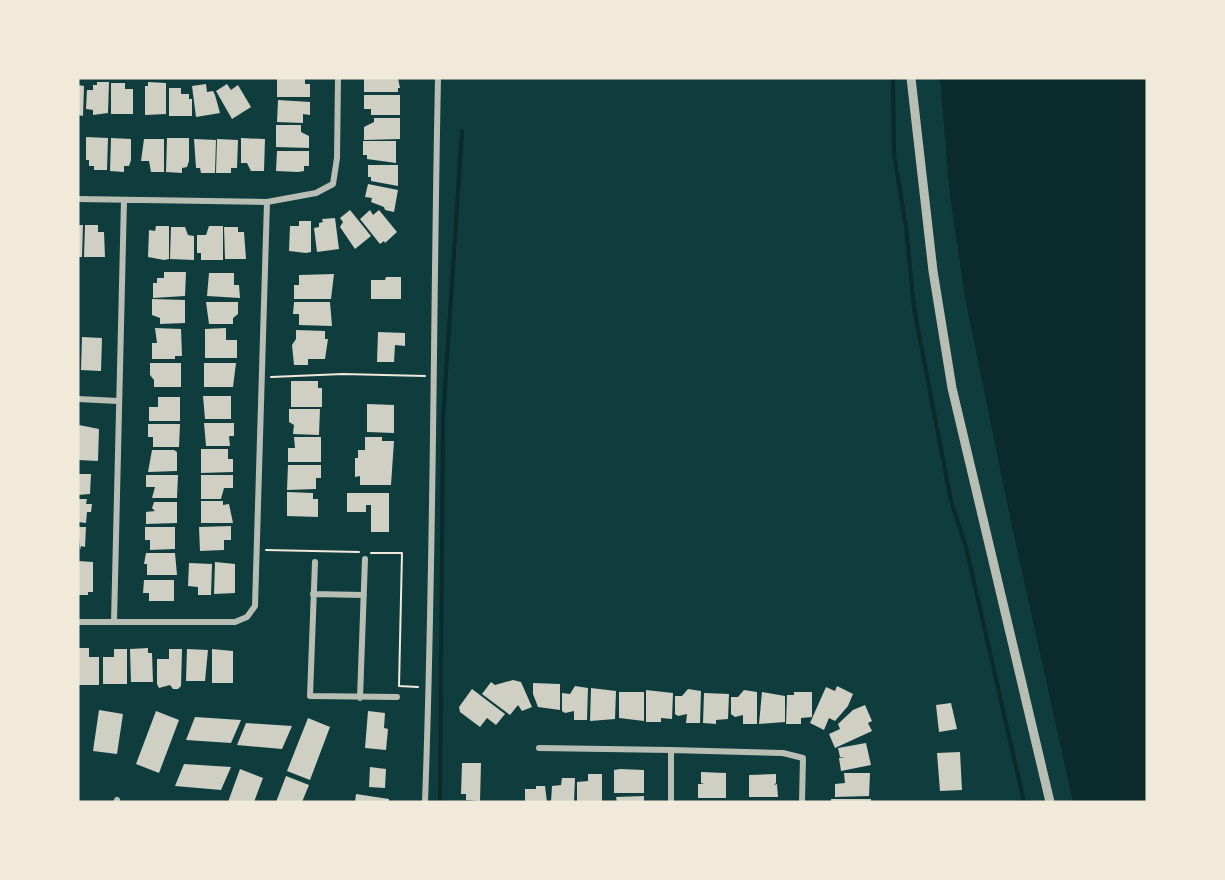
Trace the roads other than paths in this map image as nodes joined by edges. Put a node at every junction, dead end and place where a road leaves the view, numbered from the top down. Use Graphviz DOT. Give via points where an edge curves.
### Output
graph roads {
  1 [pos="338,78"];
  2 [pos="438,78"];
  3 [pos="911,78"];
  4 [pos="78,199"];
  5 [pos="124,200"];
  6 [pos="267,202"];
  7 [pos="78,399"];
  8 [pos="118,401"];
  9 [pos="365,559"];
  10 [pos="315,562"];
  11 [pos="313,594"];
  12 [pos="364,596"];
  13 [pos="78,622"];
  14 [pos="114,622"];
  15 [pos="397,697"];
  16 [pos="360,698"];
  17 [pos="539,748"];
  18 [pos="671,750"];
  19 [pos="425,802"];
  20 [pos="671,802"];
  21 [pos="802,802"];
  22 [pos="1050,802"];
  1 -- 6 [label="street" via="333,184 316,193"];
  2 -- 19 [label="street"];
  3 -- 22 [label="street" via="933,271 952,388"];
  4 -- 5 [label="street"];
  5 -- 6 [label="street"];
  5 -- 8 [label="street"];
  6 -- 14 [label="street" via="253,611 235,622"];
  7 -- 8 [label="street"];
  8 -- 14 [label="street"];
  9 -- 12 [label="street"];
  10 -- 11 [label="street"];
  11 -- 12 [label="street"];
  11 -- 16 [label="street" via="310,696"];
  12 -- 16 [label="street"];
  13 -- 14 [label="street"];
  15 -- 16 [label="street"];
  17 -- 18 [label="street"];
  18 -- 20 [label="street"];
  18 -- 21 [label="street" via="783,753 803,758"];
}
